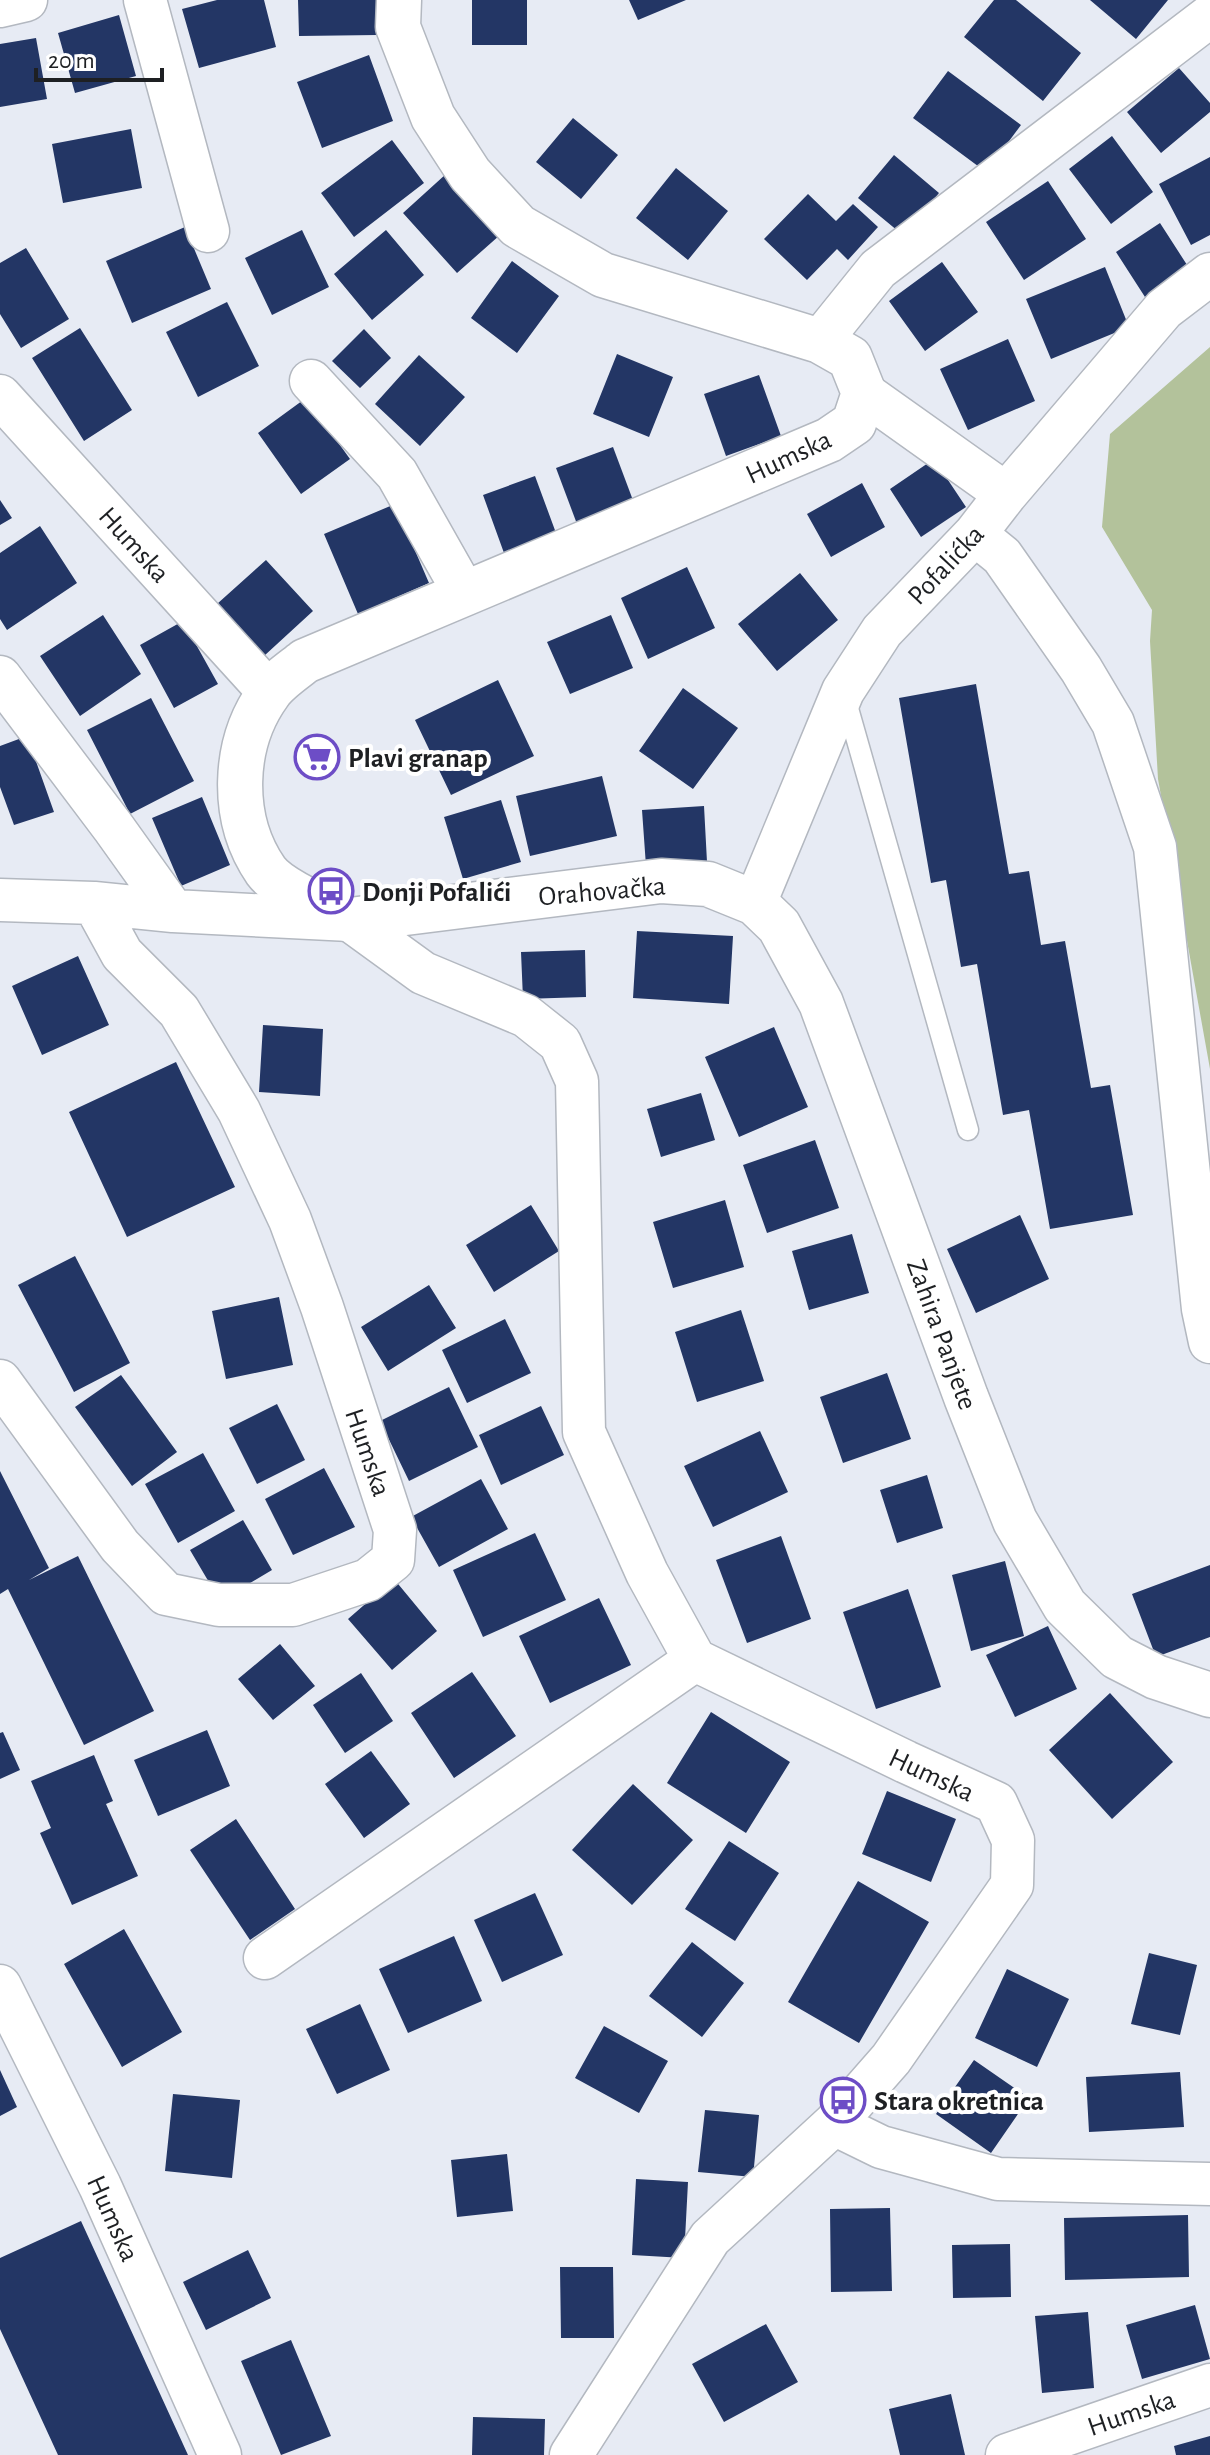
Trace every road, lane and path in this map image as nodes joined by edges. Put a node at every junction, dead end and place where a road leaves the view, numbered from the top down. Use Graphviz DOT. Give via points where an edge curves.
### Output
graph roads {
  1 [pos="26,0"];
  2 [pos="145,0"];
  3 [pos="399,0"];
  4 [pos="0,6"];
  5 [pos="1210,16"];
  6 [pos="208,231"];
  7 [pos="1210,274"];
  8 [pos="820,341"];
  9 [pos="311,381"];
  10 [pos="864,393"];
  11 [pos="0,396"];
  12 [pos="1006,494"];
  13 [pos="975,534"];
  14 [pos="465,594"];
  15 [pos="0,677"];
  16 [pos="843,691"];
  17 [pos="269,692"];
  18 [pos="0,900"];
  19 [pos="94,903"];
  20 [pos="755,903"];
  21 [pos="173,911"];
  22 [pos="350,920"];
  23 [pos="968,1130"];
  24 [pos="1210,1342"];
  25 [pos="0,1381"];
  26 [pos="695,1660"];
  27 [pos="1210,1695"];
  28 [pos="265,1958"];
  29 [pos="0,1986"];
  30 [pos="834,2124"];
  31 [pos="1210,2184"];
  32 [pos="1210,2385"];
  33 [pos="220,2455"];
  34 [pos="571,2455"];
  35 [pos="1007,2455"];
  1 -- 4 [label="street"];
  2 -- 6 [label="street"];
  3 -- 8 [label="street" via="398,27 433,117 470,174 518,226 603,275"];
  5 -- 8 [label="street" via="878,269"];
  7 -- 12 [label="street, Pofalićka" via="1164,309"];
  8 -- 10 [label="street" via="850,358"];
  9 -- 14 [label="street" via="397,474"];
  10 -- 12 [label="street"];
  10 -- 14 [label="street, Humska" via="854,423 829,440"];
  11 -- 17 [label="street, Humska"];
  12 -- 13 [label="street, Pofalićka"];
  13 -- 16 [label="street, Pofalićka" via="882,631"];
  13 -- 24 [label="street" via="1002,556 1113,723 1155,847"];
  14 -- 17 [label="street, Humska" via="305,661"];
  15 -- 21 [label="street"];
  16 -- 20 [label="street, Pofalićka"];
  16 -- 23 [label="lane"];
  17 -- 22 [label="street, Humska" via="239,769 244,824 267,873 308,901"];
  18 -- 19 [label="street"];
  19 -- 21 [label="street"];
  19 -- 25 [label="street, Humska" via="122,954 179,1011 239,1111 290,1220 395,1530 393,1560 368,1580 293,1605 219,1605 166,1594 120,1546"];
  20 -- 22 [label="street, Orahovačka" via="708,884 661,881"];
  20 -- 27 [label="street, Zahira Panjete" via="779,926 821,1003 966,1397 1029,1546 1065,1606 1117,1657"];
  21 -- 22 [label="street"];
  22 -- 26 [label="street, Humska" via="423,973 526,1016 560,1043 577,1081 584,1432 647,1573"];
  26 -- 28 [label="street"];
  26 -- 30 [label="street, Humska" via="996,1803 1013,1840 1012,1885 891,2059"];
  29 -- 33 [label="street, Humska" via="100,2186"];
  30 -- 31 [label="street" via="881,2147 998,2179"];
  30 -- 34 [label="street, Humska" via="710,2238"];
  32 -- 35 [label="street, Humska"];
}
